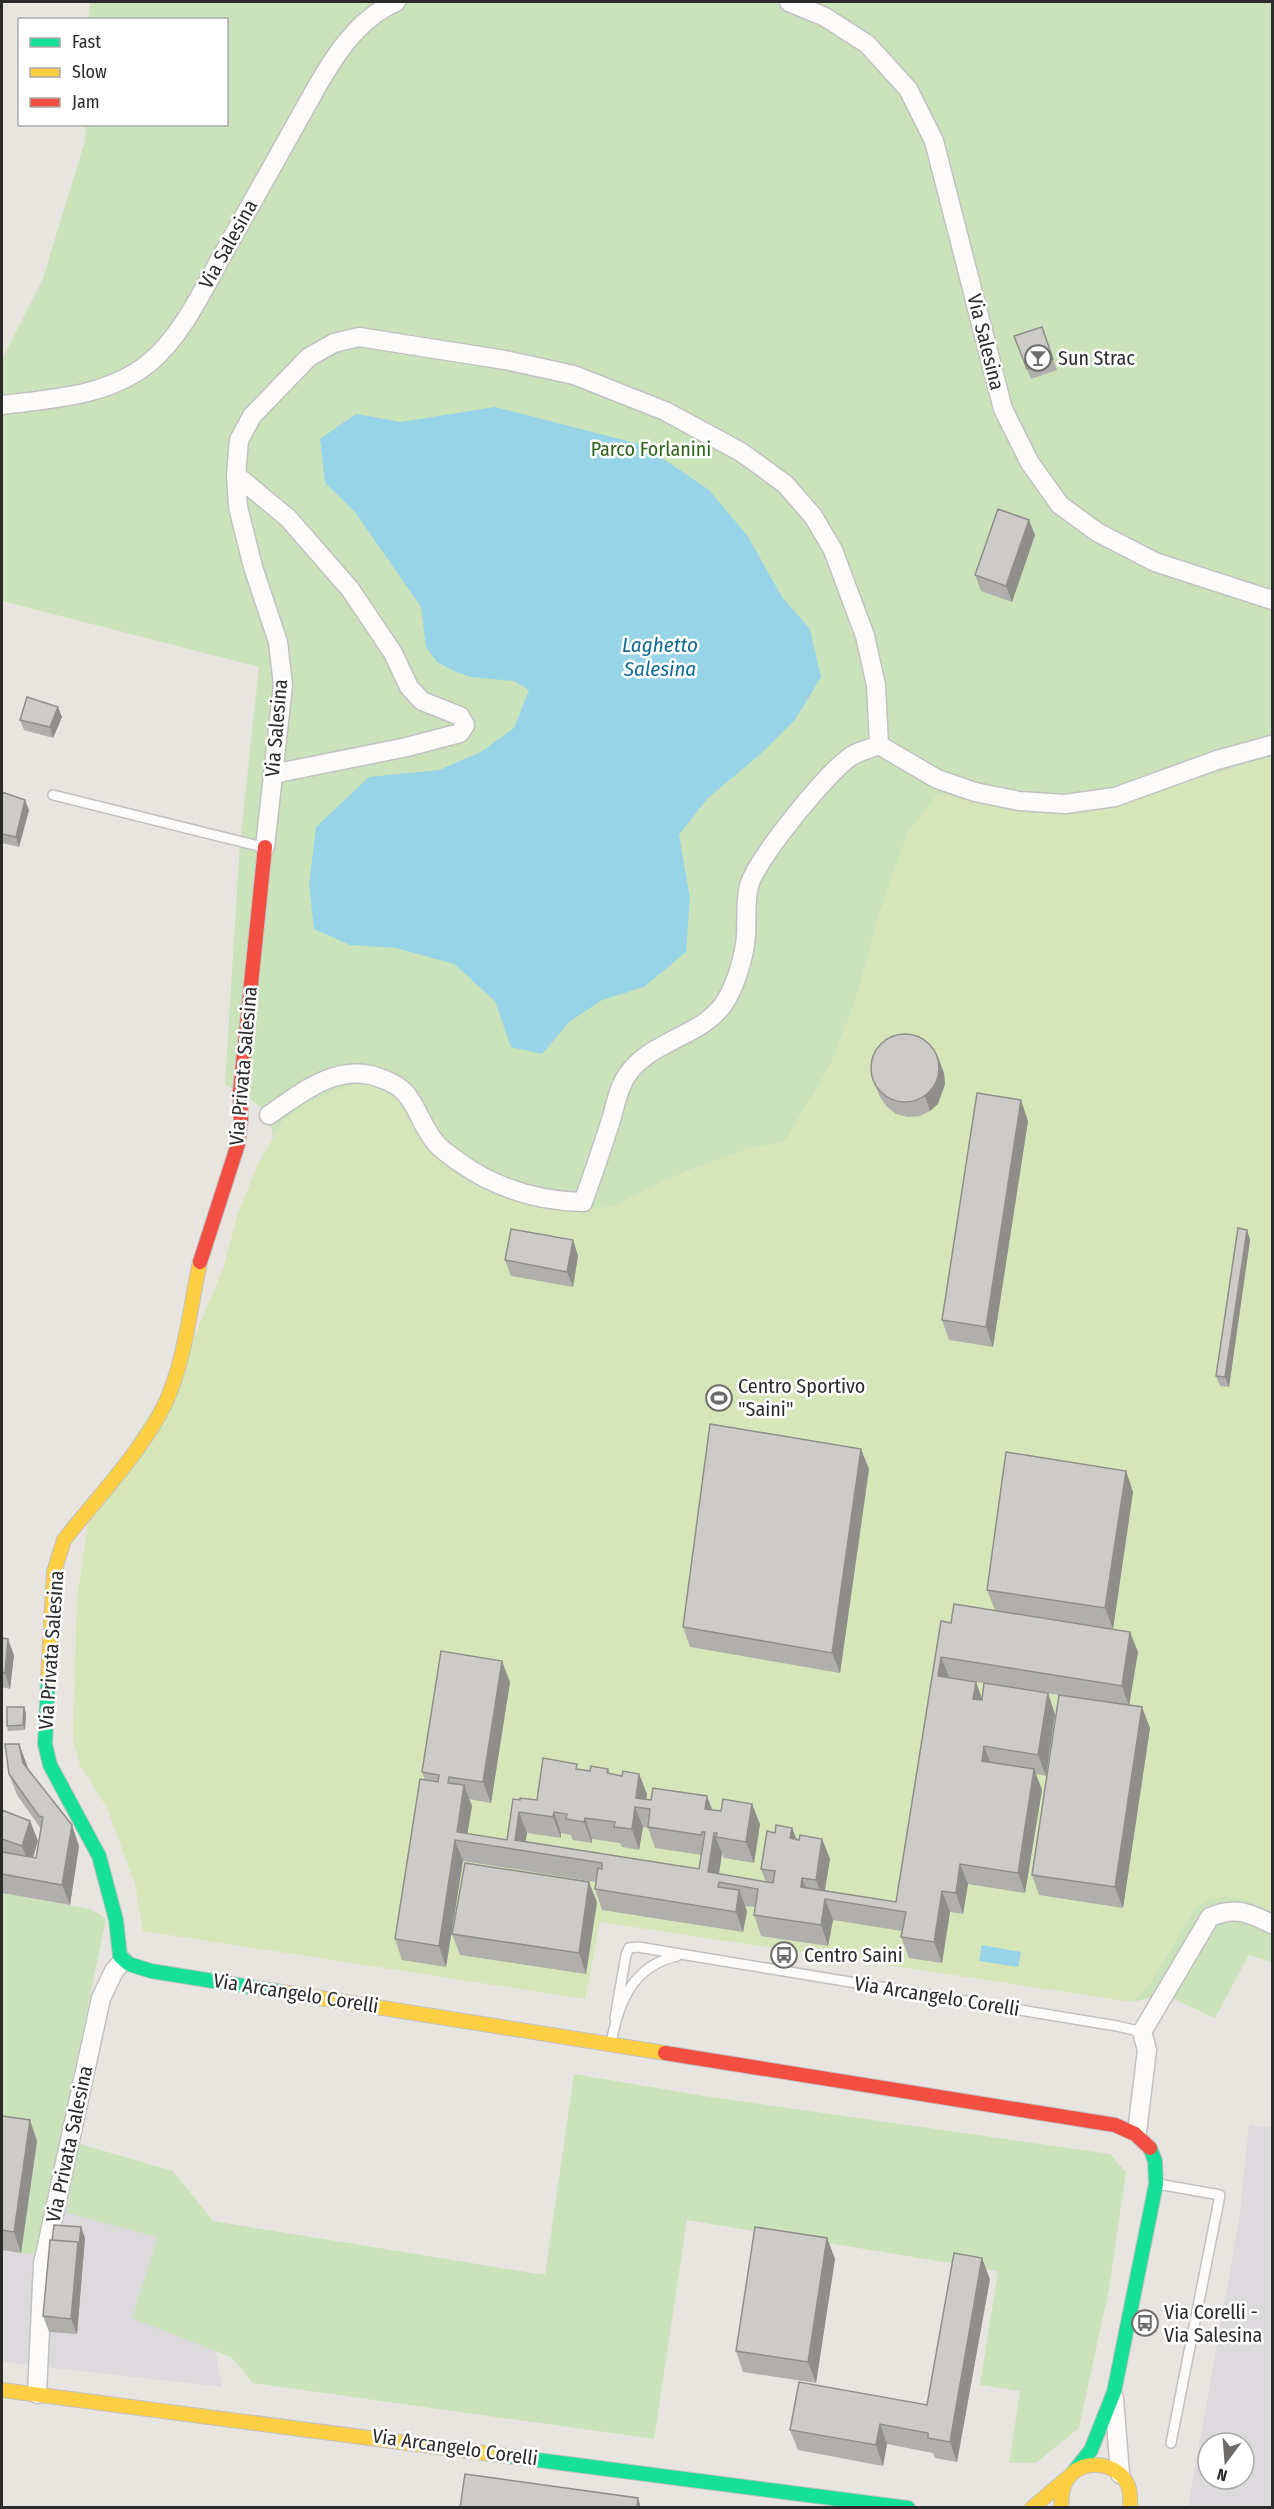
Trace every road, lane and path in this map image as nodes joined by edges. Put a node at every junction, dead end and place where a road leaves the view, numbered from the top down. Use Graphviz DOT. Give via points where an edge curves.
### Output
graph roads {
  1 [pos="396,2"];
  2 [pos="789,2"];
  3 [pos="2,405"];
  4 [pos="236,475"];
  5 [pos="1272,600"];
  6 [pos="879,745"];
  7 [pos="1272,745"];
  8 [pos="273,774"];
  9 [pos="53,795"];
  10 [pos="269,815"];
  11 [pos="265,847"];
  12 [pos="256,1118"];
  13 [pos="1272,1924"];
  14 [pos="682,1954"];
  15 [pos="123,1961"];
  16 [pos="615,2018"];
  17 [pos="1142,2032"];
  18 [pos="611,2044"];
  19 [pos="1137,2132"];
  20 [pos="1156,2184"];
  21 [pos="2,2390"];
  22 [pos="1113,2392"];
  23 [pos="37,2394"];
  24 [pos="1171,2444"];
  25 [pos="1120,2474"];
  26 [pos="1071,2475"];
  27 [pos="1131,2500"];
  28 [pos="908,2508"];
  29 [pos="1032,2508"];
  30 [pos="1061,2508"];
  31 [pos="1143,2508"];
  1 -- 3 [label="street, Via Salesina" via="362,25 328,66 184,324 149,363 117,382 68,397"];
  2 -- 5 [label="street, Via Salesina" via="825,16 867,44 908,89 934,141 1003,409 1030,463 1060,505 1097,532 1155,562"];
  4 -- 6 [label="street, Via Salesina" via="239,440 252,416 309,357 334,343 359,337 574,375 665,411 741,452 785,484 813,516 833,550 865,636 876,685"];
  4 -- 8 [label="street, Via Salesina" via="245,537 278,642 283,685"];
  4 -- 8 [label="street" via="288,518 350,589 393,653 409,687 422,701 460,716 465,725 459,733 407,747"];
  6 -- 7 [label="street" via="936,779 975,792 1019,801 1065,804 1115,797 1217,760"];
  6 -- 12 [label="street" via="852,755 825,778 758,866 746,904 747,937 742,959 728,997 716,1014 647,1054 630,1070 619,1091 583,1202 560,1202 516,1192 481,1178 434,1141 405,1092 368,1073 345,1072"];
  8 -- 10 [label="street, Via Salesina"];
  9 -- 11 [label="lane"];
  10 -- 11 [label="street, Via Privata Salesina"];
  11 -- 12 [label="street, Via Privata Salesina" via="240,1092"];
  12 -- 15 [label="street, Via Privata Salesina" via="238,1144 202,1250 177,1370 165,1403 148,1433 73,1526 54,1572 45,1744 57,1780 99,1856"];
  13 -- 17 [label="street" via="1227,1910 1210,1917"];
  14 -- 16 [label="lane" via="662,1959 640,1975"];
  14 -- 16 [label="lane, Via Arcangelo Corelli" via="629,1948"];
  14 -- 17 [label="lane, Via Arcangelo Corelli"];
  15 -- 18 [label="street, Via Arcangelo Corelli" via="151,1971"];
  15 -- 23 [label="street, Via Privata Salesina" via="101,1998 43,2264"];
  16 -- 18 [label="lane"];
  17 -- 19 [label="street" via="1147,2050"];
  18 -- 19 [label="street, Via Arcangelo Corelli" via="1103,2123"];
  19 -- 20 [label="street" via="1155,2156"];
  20 -- 22 [label="street"];
  20 -- 24 [label="lane" via="1220,2195"];
  21 -- 23 [label="street, Via Arcangelo Corelli"];
  22 -- 25 [label="street"];
  22 -- 26 [label="street" via="1091,2450"];
  23 -- 28 [label="street, Via Arcangelo Corelli"];
  25 -- 26 [label="street" via="1096,2464"];
  25 -- 27 [label="street"];
  26 -- 29 [label="street"];
  26 -- 30 [label="street" via="1061,2490"];
  27 -- 31 [label="street"];
}
